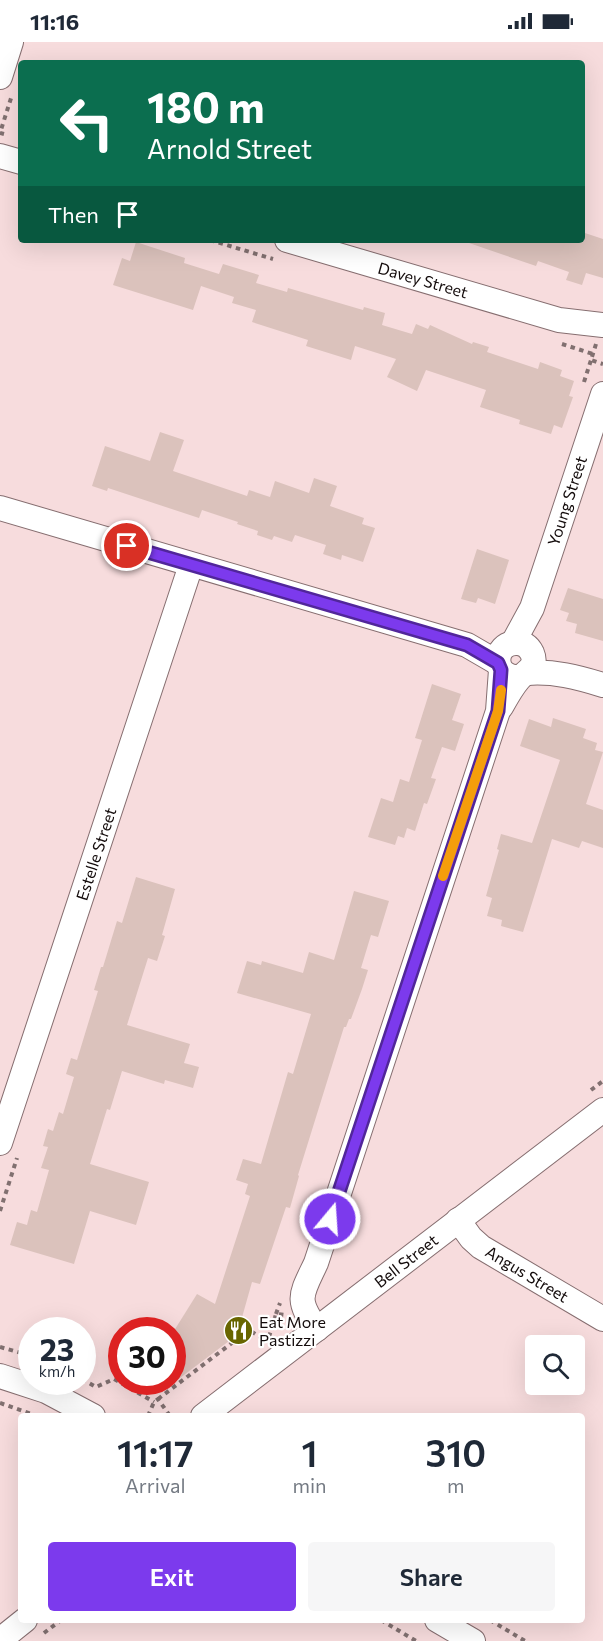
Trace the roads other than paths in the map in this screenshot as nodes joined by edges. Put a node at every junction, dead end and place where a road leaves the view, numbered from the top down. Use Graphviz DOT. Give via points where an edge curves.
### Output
graph roads {
  1 [pos="11,42"];
  2 [pos="7,83"];
  3 [pos="0,156"];
  4 [pos="18,161"];
  5 [pos="297,243"];
  6 [pos="559,320"];
  7 [pos="603,325"];
  8 [pos="597,350"];
  9 [pos="591,393"];
  10 [pos="0,508"];
  11 [pos="190,565"];
  12 [pos="516,660"];
  13 [pos="603,685"];
  14 [pos="603,1110"];
  15 [pos="0,1143"];
  16 [pos="458,1220"];
  17 [pos="319,1319"];
  18 [pos="603,1319"];
  19 [pos="0,1376"];
  20 [pos="87,1413"];
  21 [pos="208,1413"];
  22 [pos="442,1623"];
  23 [pos="34,1627"];
  24 [pos="0,1640"];
  25 [pos="473,1641"];
  1 -- 2 [label="street"];
  3 -- 4 [label="street"];
  5 -- 6 [label="street, Davey Street"];
  6 -- 7 [label="street, Davey Street"];
  6 -- 8 [label="street, Davey Street"];
  9 -- 12 [label="street, Young Street"];
  10 -- 11 [label="street"];
  11 -- 12 [label="street"];
  11 -- 15 [label="street, Estelle Street"];
  12 -- 13 [label="street" via="545,672"];
  12 -- 17 [label="street, Young Street" via="316,1263"];
  14 -- 16 [label="street, Bell Street"];
  16 -- 17 [label="street, Bell Street"];
  16 -- 18 [label="street, Angus Street" via="481,1247"];
  17 -- 21 [label="street, Bell Street"];
  19 -- 20 [label="street" via="46,1391"];
  22 -- 25 [label="street"];
  23 -- 24 [label="street"];
}
